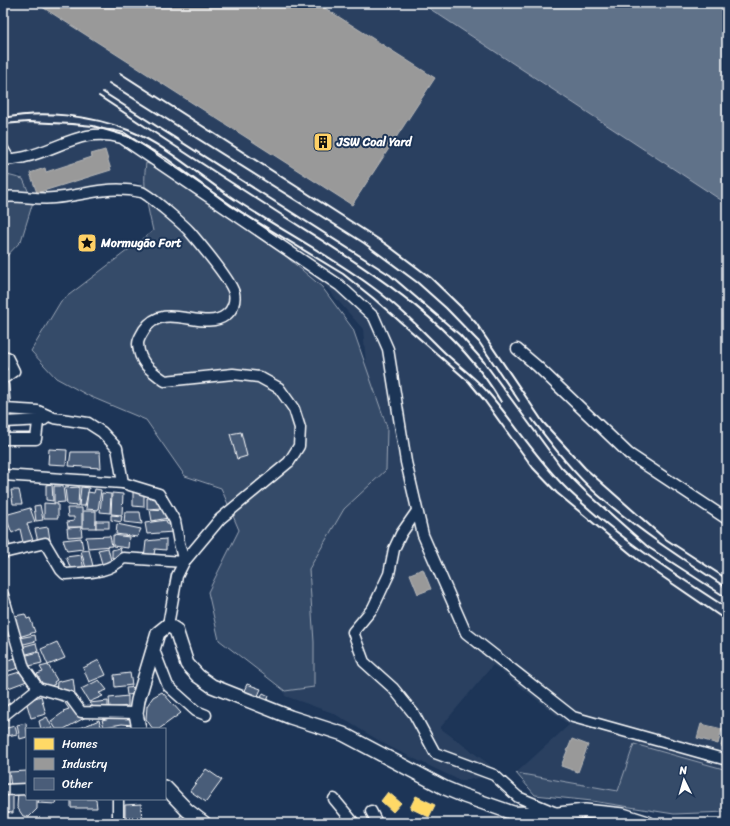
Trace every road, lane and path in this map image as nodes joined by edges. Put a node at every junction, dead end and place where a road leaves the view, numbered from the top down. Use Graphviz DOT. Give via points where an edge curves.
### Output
graph roads {
  1 [pos="3,149"];
  2 [pos="6,159"];
  3 [pos="3,197"];
  4 [pos="516,349"];
  5 [pos="7,357"];
  6 [pos="3,379"];
  7 [pos="3,385"];
  8 [pos="5,409"];
  9 [pos="54,418"];
  10 [pos="4,422"];
  11 [pos="38,422"];
  12 [pos="3,435"];
  13 [pos="3,439"];
  14 [pos="3,475"];
  15 [pos="123,482"];
  16 [pos="417,511"];
  17 [pos="727,519"];
  18 [pos="3,553"];
  19 [pos="184,562"];
  20 [pos="3,596"];
  21 [pos="168,625"];
  22 [pos="154,650"];
  23 [pos="38,688"];
  24 [pos="136,713"];
  25 [pos="206,715"];
  26 [pos="3,716"];
  27 [pos="139,728"];
  28 [pos="727,760"];
  29 [pos="166,788"];
  30 [pos="3,790"];
  31 [pos="26,790"];
  32 [pos="334,799"];
  33 [pos="118,800"];
  34 [pos="371,811"];
  35 [pos="558,814"];
  36 [pos="118,823"];
  37 [pos="204,823"];
  38 [pos="354,823"];
  39 [pos="377,823"];
  40 [pos="648,823"];
  1 -- 2 [label="street"];
  2 -- 16 [label="street" via="25,157 88,134 108,133 122,138 339,285 374,317 388,349 406,462"];
  3 -- 19 [label="street" via="54,198 112,188 143,192 189,231 225,276 234,293 230,312 218,319 170,316 156,319 145,328 138,341 143,363 165,381 233,374 259,377 279,388 294,409 300,428 299,446 289,462 220,519"];
  4 -- 17 [label="street" via="630,454"];
  5 -- 6 [label="street" via="14,371"];
  7 -- 8 [label="street"];
  8 -- 9 [label="street" via="38,411"];
  8 -- 10 [label="street"];
  9 -- 11 [label="street"];
  9 -- 15 [label="street" via="88,423 102,432 117,448"];
  10 -- 11 [label="street"];
  10 -- 12 [label="street"];
  11 -- 13 [label="street" via="36,438"];
  14 -- 15 [label="street"];
  15 -- 19 [label="street" via="159,494 175,521"];
  16 -- 28 [label="street" via="423,535 466,633 574,717"];
  16 -- 35 [label="street" via="401,534 394,550 389,574 373,608 353,632 364,662 393,688 414,714 435,754 494,775 518,797"];
  18 -- 19 [label="street" via="45,543 65,574 115,567 123,558"];
  19 -- 21 [label="street" via="177,576"];
  20 -- 23 [label="street" via="24,668"];
  21 -- 22 [label="main road" via="158,633"];
  21 -- 35 [label="main road" via="176,630 187,664 212,686 290,717 343,734 464,796 513,813"];
  22 -- 24 [label="main road"];
  22 -- 25 [label="street" via="168,686 196,711"];
  23 -- 24 [label="street" via="70,697 81,712"];
  23 -- 26 [label="street"];
  24 -- 27 [label="main road"];
  29 -- 37 [label="main road"];
  30 -- 31 [label="street"];
  32 -- 38 [label="street"];
  33 -- 36 [label="street"];
  34 -- 39 [label="street"];
  35 -- 40 [label="main road" via="585,812 623,815"];
}
